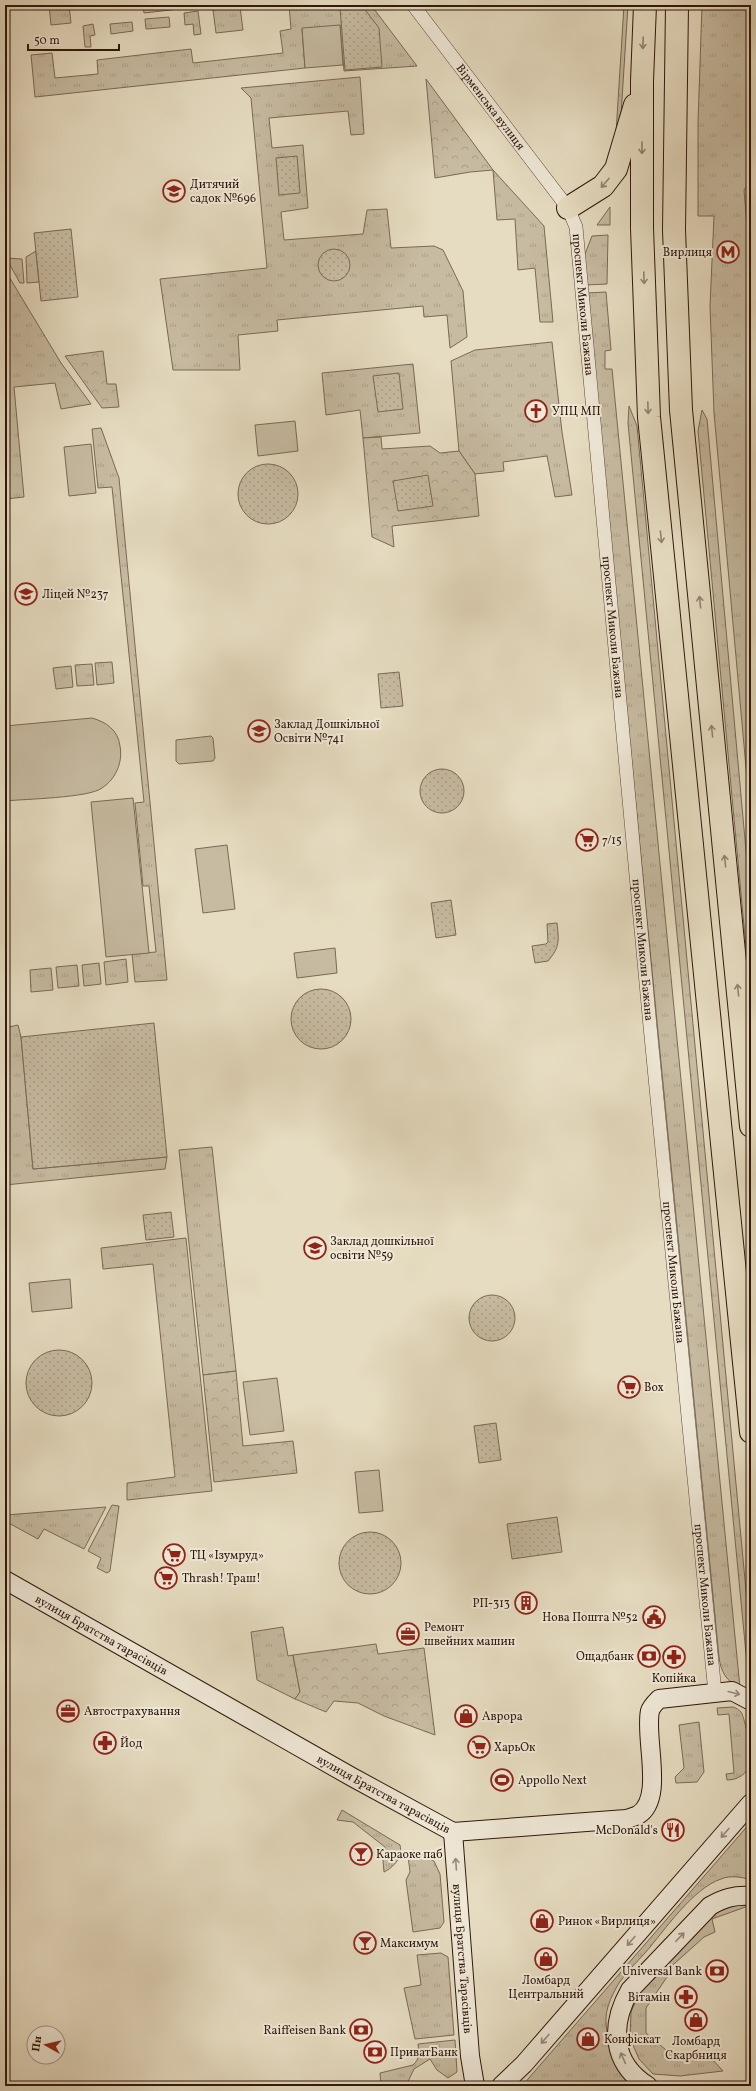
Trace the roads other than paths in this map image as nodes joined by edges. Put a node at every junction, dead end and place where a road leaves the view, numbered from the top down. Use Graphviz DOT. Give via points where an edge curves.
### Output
graph roads {
  1 [pos="413,5"];
  2 [pos="645,5"];
  3 [pos="677,5"];
  4 [pos="642,81"];
  5 [pos="568,208"];
  6 [pos="751,1126"];
  7 [pos="751,1432"];
  8 [pos="5,1580"];
  9 [pos="715,1693"];
  10 [pos="751,1701"];
  11 [pos="751,1803"];
  12 [pos="453,1832"];
  13 [pos="751,1896"];
  14 [pos="475,2086"];
  15 [pos="501,2086"];
  16 [pos="648,2086"];
  1 -- 5 [label="street, Вірменська вулиця"];
  2 -- 4 [label="highway, one-way"];
  6 -- 3 [label="highway, one-way" via="681,410 674,230"];
  4 -- 5 [label="highway, one-way" via="616,169 603,186"];
  4 -- 7 [label="highway, one-way" via="642,228 649,417"];
  5 -- 9 [label="street, проспект Миколи Бажана" via="576,227"];
  8 -- 12 [label="street, вулиця Братства тарасівців"];
  9 -- 10 [label="street, вулиця Братства тарасівців, one-way" via="732,1691"];
  9 -- 12 [label="street, вулиця Братства тарасівців" via="659,1699 650,1710 652,1783 650,1799 638,1815 626,1819"];
  11 -- 15 [label="street, one-way" via="524,2064"];
  14 -- 12 [label="street, вулиця Братства Тарасівців, one-way" via="470,2056"];
  16 -- 13 [label="street, one-way" via="636,2079 619,2050 616,2033 622,2003 630,1990 710,1906 724,1898 737,1895"];
}
